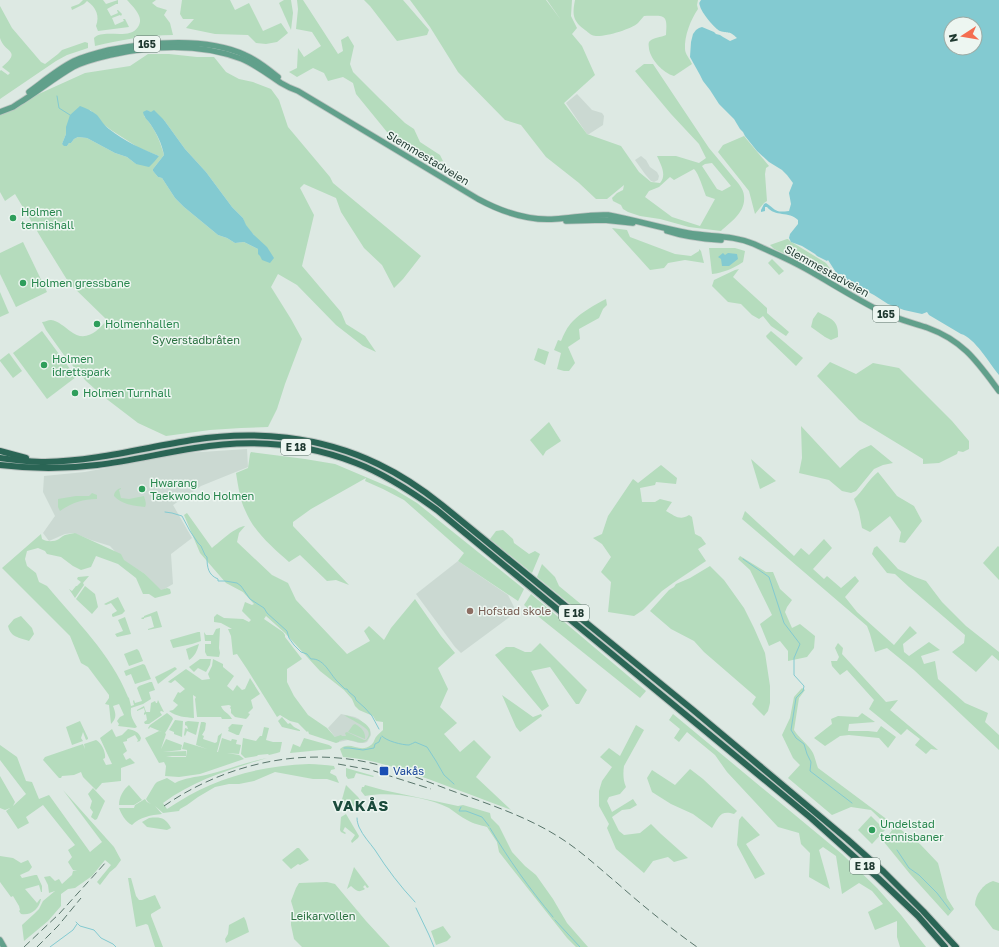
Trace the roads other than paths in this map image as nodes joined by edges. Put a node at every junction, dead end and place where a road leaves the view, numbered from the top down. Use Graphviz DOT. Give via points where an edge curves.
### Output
graph roads {
  1 [pos="298,91"];
  2 [pos="0,108"];
  3 [pos="0,112"];
  4 [pos="999,391"];
  5 [pos="0,451"];
  6 [pos="0,458"];
  7 [pos="35,462"];
  8 [pos="0,466"];
  9 [pos="0,941"];
  10 [pos="4,947"];
  11 [pos="945,947"];
  12 [pos="956,947"];
  1 -- 2 [label="main road, Slemmestadveien / 165" via="259,62 236,51 204,44 157,44 126,47 85,56 64,66 18,100"];
  1 -- 3 [label="main road, Slemmestadveien / 165" via="235,57 202,49 157,48 94,59 68,70 13,107"];
  1 -- 4 [label="main road, Slemmestadveien / 165" via="483,202 502,210 539,219 625,222 695,238 740,243 776,254 885,313 951,338 977,361"];
  5 -- 7 [label="highway, E 18" via="29,458"];
  6 -- 7 [label="highway, E 18"];
  7 -- 12 [label="highway, E 18" via="88,458 206,438 258,435 319,444 378,464 442,504 848,839 923,911"];
  8 -- 11 [label="highway, E 18" via="71,468 202,447 275,444 318,451 376,472 404,487 437,510 810,818 918,916"];
  9 -- 10 [label="main road"];
}
